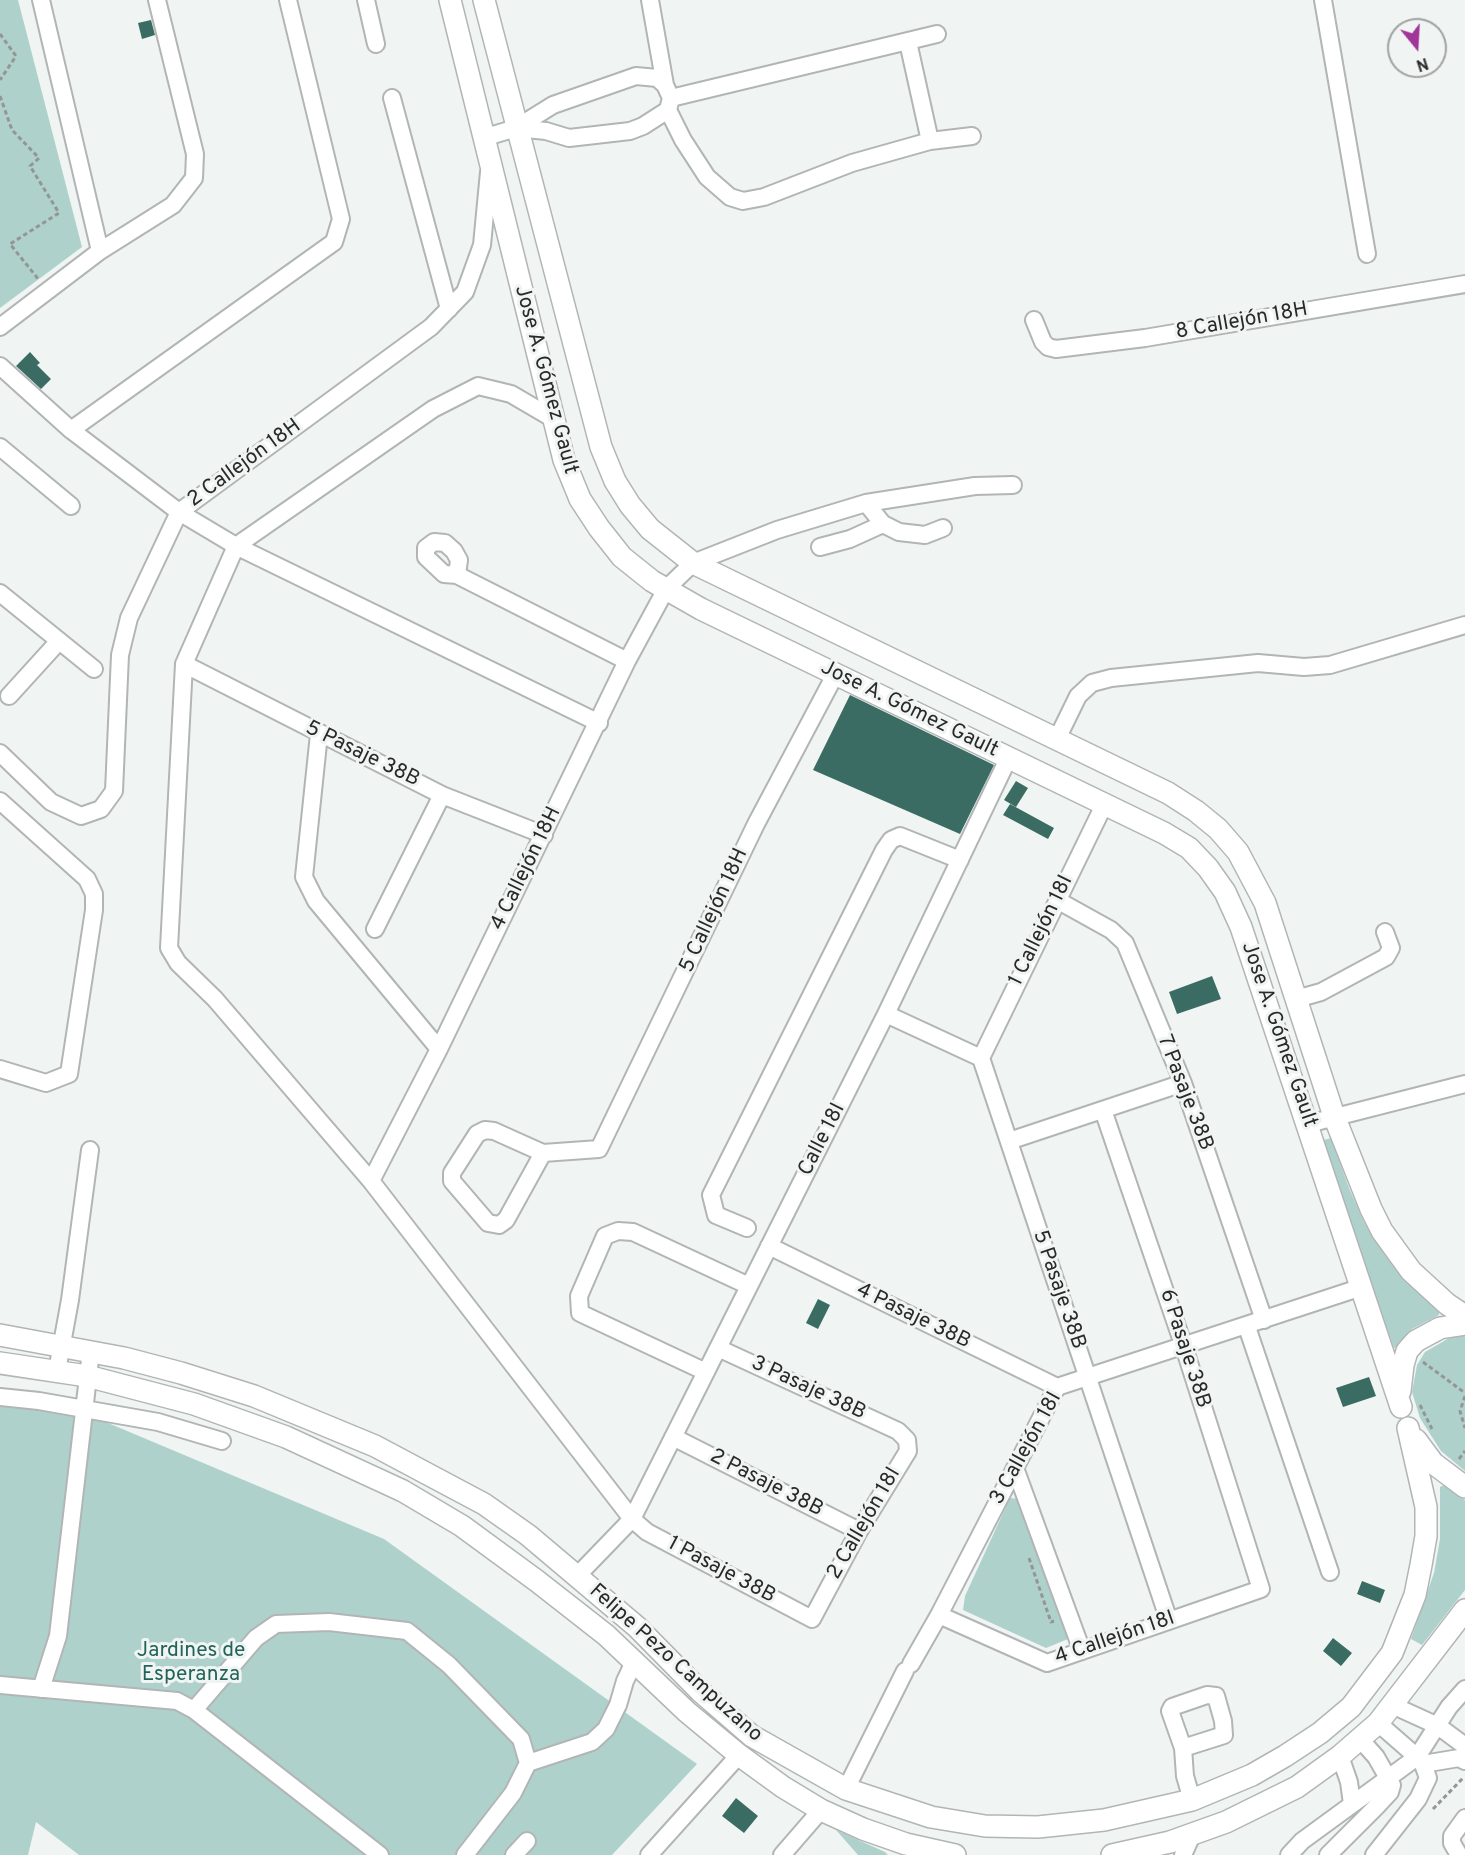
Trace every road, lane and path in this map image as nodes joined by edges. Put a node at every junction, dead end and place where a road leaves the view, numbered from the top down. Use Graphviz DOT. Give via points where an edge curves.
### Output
graph roads {
  1 [pos="41,0"];
  2 [pos="157,0"];
  3 [pos="288,0"];
  4 [pos="366,0"];
  5 [pos="450,0"];
  6 [pos="484,0"];
  7 [pos="650,0"];
  8 [pos="1323,0"];
  9 [pos="0,34"];
  10 [pos="937,34"];
  11 [pos="908,42"];
  12 [pos="376,44"];
  13 [pos="0,80"];
  14 [pos="0,96"];
  15 [pos="392,98"];
  16 [pos="668,98"];
  17 [pos="1,102"];
  18 [pos="516,128"];
  19 [pos="972,136"];
  20 [pos="483,138"];
  21 [pos="930,141"];
  22 [pos="490,163"];
  23 [pos="100,251"];
  24 [pos="1366,254"];
  25 [pos="1465,284"];
  26 [pos="48,290"];
  27 [pos="449,309"];
  28 [pos="1034,320"];
  29 [pos="0,327"];
  30 [pos="0,366"];
  31 [pos="552,418"];
  32 [pos="71,430"];
  33 [pos="0,447"];
  34 [pos="1013,485"];
  35 [pos="866,503"];
  36 [pos="71,506"];
  37 [pos="179,512"];
  38 [pos="883,524"];
  39 [pos="943,528"];
  40 [pos="236,546"];
  41 [pos="820,547"];
  42 [pos="693,563"];
  43 [pos="457,575"];
  44 [pos="666,589"];
  45 [pos="0,593"];
  46 [pos="1465,625"];
  47 [pos="58,641"];
  48 [pos="627,661"];
  49 [pos="184,664"];
  50 [pos="94,669"];
  51 [pos="836,675"];
  52 [pos="9,696"];
  53 [pos="599,723"];
  54 [pos="319,734"];
  55 [pos="1057,739"];
  56 [pos="0,753"];
  57 [pos="1008,759"];
  58 [pos="442,795"];
  59 [pos="0,801"];
  60 [pos="1104,805"];
  61 [pos="544,835"];
  62 [pos="960,860"];
  63 [pos="1057,900"];
  64 [pos="375,929"];
  65 [pos="1384,932"];
  66 [pos="1296,999"];
  67 [pos="886,1014"];
  68 [pos="439,1049"];
  69 [pos="981,1058"];
  70 [pos="0,1069"];
  71 [pos="1183,1083"];
  72 [pos="1465,1084"];
  73 [pos="1103,1110"];
  74 [pos="1334,1116"];
  75 [pos="1308,1124"];
  76 [pos="1009,1141"];
  77 [pos="90,1150"];
  78 [pos="543,1153"];
  79 [pos="371,1181"];
  80 [pos="747,1228"];
  81 [pos="769,1246"];
  82 [pos="749,1286"];
  83 [pos="1362,1287"];
  84 [pos="1465,1316"];
  85 [pos="1264,1320"];
  86 [pos="1465,1324"];
  87 [pos="1247,1327"];
  88 [pos="0,1335"];
  89 [pos="61,1345"];
  90 [pos="1184,1347"];
  91 [pos="718,1348"];
  92 [pos="91,1351"];
  93 [pos="1427,1355"];
  94 [pos="1422,1361"];
  95 [pos="0,1363"];
  96 [pos="1420,1367"];
  97 [pos="57,1371"];
  98 [pos="706,1372"];
  99 [pos="87,1376"];
  100 [pos="1088,1378"];
  101 [pos="1057,1387"];
  102 [pos="1465,1395"];
  103 [pos="0,1397"];
  104 [pos="1410,1405"];
  105 [pos="83,1408"];
  106 [pos="1408,1428"];
  107 [pos="1465,1428"];
  108 [pos="898,1431"];
  109 [pos="1435,1434"];
  110 [pos="673,1437"];
  111 [pos="222,1441"];
  112 [pos="1465,1451"];
  113 [pos="1451,1454"];
  114 [pos="1458,1461"];
  115 [pos="1465,1466"];
  116 [pos="1015,1468"];
  117 [pos="1465,1487"];
  118 [pos="632,1519"];
  119 [pos="859,1531"];
  120 [pos="1330,1572"];
  121 [pos="577,1576"];
  122 [pos="1261,1589"];
  123 [pos="1465,1610"];
  124 [pos="939,1615"];
  125 [pos="812,1619"];
  126 [pos="1169,1620"];
  127 [pos="1082,1651"];
  128 [pos="635,1660"];
  129 [pos="0,1685"];
  130 [pos="41,1689"];
  131 [pos="1465,1689"];
  132 [pos="1392,1705"];
  133 [pos="1449,1707"];
  134 [pos="195,1710"];
  135 [pos="1465,1713"];
  136 [pos="1377,1724"];
  137 [pos="1438,1726"];
  138 [pos="1360,1739"];
  139 [pos="1465,1746"];
  140 [pos="1183,1748"];
  141 [pos="739,1755"];
  142 [pos="1340,1756"];
  143 [pos="1420,1761"];
  144 [pos="1465,1761"];
  145 [pos="528,1763"];
  146 [pos="1390,1779"];
  147 [pos="846,1789"];
  148 [pos="1192,1800"];
  149 [pos="1352,1804"];
  150 [pos="821,1810"];
  151 [pos="1465,1818"];
  152 [pos="1192,1835"];
  153 [pos="527,1841"];
  154 [pos="380,1855"];
  155 [pos="465,1855"];
  156 [pos="514,1855"];
  157 [pos="649,1855"];
  158 [pos="782,1855"];
  159 [pos="955,1855"];
  160 [pos="1112,1855"];
  161 [pos="1183,1855"];
  162 [pos="1288,1855"];
  163 [pos="1328,1855"];
  164 [pos="1374,1855"];
  165 [pos="1459,1855"];
  1 -- 23 [label="street"];
  2 -- 23 [label="street" via="195,154 194,178 173,205"];
  3 -- 32 [label="street" via="341,219 334,242"];
  4 -- 12 [label="street"];
  5 -- 20 [label="main road, Jose A. Gómez Gault"];
  6 -- 18 [label="main road, Jose A. Gómez Gault"];
  7 -- 16 [label="street"];
  8 -- 24 [label="street"];
  9 -- 13 [label="path" via="16,56"];
  10 -- 11 [label="street"];
  11 -- 16 [label="street"];
  11 -- 21 [label="street"];
  14 -- 17 [label="path"];
  15 -- 27 [label="street"];
  16 -- 18 [label="street" via="643,126 569,138"];
  16 -- 18 [label="street" via="650,75 636,76 553,105"];
  16 -- 21 [label="street" via="707,177 730,197 742,201"];
  17 -- 26 [label="path" via="12,130 39,158 30,166 59,213 10,244"];
  18 -- 20 [label="street"];
  18 -- 42 [label="main road, Jose A. Gómez Gault" via="601,447 630,505 650,529"];
  19 -- 21 [label="street"];
  20 -- 22 [label="main road, Jose A. Gómez Gault"];
  22 -- 27 [label="street, 2 Callejón 18H" via="482,245 465,292"];
  22 -- 31 [label="main road, Jose A. Gómez Gault"];
  23 -- 26 [label="street"];
  25 -- 28 [label="street, 8 Callejón 18H" via="1056,349 1043,342"];
  26 -- 29 [label="street"];
  27 -- 37 [label="street, 2 Callejón 18H" via="431,327"];
  30 -- 32 [label="street"];
  31 -- 40 [label="street" via="512,394 478,386 434,409"];
  31 -- 44 [label="main road, Jose A. Gómez Gault" via="576,490 599,528 622,557"];
  32 -- 37 [label="street"];
  33 -- 36 [label="street"];
  34 -- 35 [label="street" via="975,486"];
  35 -- 38 [label="street"];
  35 -- 42 [label="street" via="777,530"];
  37 -- 40 [label="street"];
  37 -- 56 [label="street, 2 Callejón 18H" via="129,618 120,655 114,790 101,809 81,816 51,802"];
  38 -- 39 [label="street" via="899,532 925,535"];
  38 -- 41 [label="street"];
  40 -- 49 [label="street"];
  40 -- 53 [label="street"];
  42 -- 44 [label="street, 4 Callejón 18H"];
  42 -- 55 [label="main road, Jose A. Gómez Gault"];
  43 -- 48 [label="street"];
  44 -- 48 [label="street, 4 Callejón 18H"];
  44 -- 51 [label="main road, Jose A. Gómez Gault"];
  45 -- 47 [label="street"];
  46 -- 55 [label="street" via="1330,665 1258,663 1092,683 1078,696"];
  47 -- 50 [label="street"];
  47 -- 52 [label="street"];
  48 -- 53 [label="street, 4 Callejón 18H"];
  49 -- 54 [label="street, 5 Pasaje 38B"];
  49 -- 79 [label="street, 1 Pasaje 38B" via="168,941 171,954 215,999"];
  51 -- 57 [label="main road, Jose A. Gómez Gault"];
  51 -- 78 [label="street, 5 Callejón 18H" via="749,821 599,1149"];
  53 -- 61 [label="street, 4 Callejón 18H"];
  54 -- 58 [label="street, 5 Pasaje 38B"];
  54 -- 68 [label="street" via="303,877 316,901"];
  55 -- 66 [label="main road, Jose A. Gómez Gault" via="1167,793 1218,830 1238,852 1257,885"];
  57 -- 60 [label="main road, Jose A. Gómez Gault"];
  57 -- 62 [label="street, Calle 18I"];
  58 -- 61 [label="street, 5 Pasaje 38B"];
  58 -- 64 [label="street"];
  59 -- 70 [label="street" via="87,879 94,894 69,1074 46,1083"];
  60 -- 63 [label="street, 1 Callejón 18I"];
  60 -- 75 [label="main road, Jose A. Gómez Gault" via="1188,848 1225,892 1241,927"];
  61 -- 68 [label="street, 4 Callejón 18H"];
  62 -- 67 [label="street, Calle 18I"];
  62 -- 80 [label="street" via="900,836 884,850 711,1195 716,1215"];
  63 -- 69 [label="street, 1 Callejón 18I"];
  63 -- 71 [label="street, 7 Pasaje 38B" via="1111,930 1125,943"];
  65 -- 66 [label="street" via="1390,948 1386,957 1321,992"];
  66 -- 74 [label="main road, Jose A. Gómez Gault"];
  67 -- 69 [label="street"];
  67 -- 81 [label="street, Calle 18I"];
  68 -- 79 [label="street, 4 Callejón 18H"];
  69 -- 76 [label="street, 5 Pasaje 38B"];
  71 -- 73 [label="street"];
  71 -- 85 [label="street, 7 Pasaje 38B"];
  72 -- 74 [label="street"];
  73 -- 76 [label="street"];
  73 -- 90 [label="street, 6 Pasaje 38B"];
  74 -- 75 [label="street"];
  74 -- 84 [label="main road, Jose A. Gómez Gault" via="1382,1231 1412,1270"];
  75 -- 83 [label="main road, Jose A. Gómez Gault"];
  76 -- 100 [label="street, 5 Pasaje 38B"];
  77 -- 89 [label="street"];
  78 -- 78 [label="street" via="485,1130 477,1134 452,1173 452,1181 488,1223 500,1225"];
  79 -- 118 [label="street, 1 Pasaje 38B"];
  81 -- 82 [label="street, Calle 18I"];
  81 -- 101 [label="street, 4 Pasaje 38B"];
  82 -- 91 [label="street, Calle 18I"];
  82 -- 98 [label="street" via="633,1232 618,1231 604,1236 579,1296 580,1313"];
  83 -- 85 [label="street, 3 Callejón 18I"];
  83 -- 104 [label="main road, Jose A. Gómez Gault"];
  85 -- 87 [label="street, 3 Callejón 18I"];
  86 -- 104 [label="main road" via="1426,1333 1412,1346 1399,1379"];
  87 -- 90 [label="street, 3 Callejón 18I"];
  87 -- 120 [label="street"];
  88 -- 89 [label="main road, Felipe Pezo Campuzano"];
  89 -- 92 [label="main road, Felipe Pezo Campuzano"];
  89 -- 97 [label="street"];
  90 -- 100 [label="street, 3 Callejón 18I"];
  90 -- 122 [label="street, 6 Pasaje 38B"];
  91 -- 98 [label="street, Calle 18I"];
  91 -- 108 [label="street, 3 Pasaje 38B"];
  92 -- 99 [label="street"];
  92 -- 121 [label="main road, Felipe Pezo Campuzano" via="254,1396 375,1446 484,1504"];
  93 -- 94 [label="path"];
  94 -- 96 [label="path"];
  94 -- 102 [label="path"];
  95 -- 97 [label="main road, Felipe Pezo Campuzano"];
  97 -- 99 [label="main road, Felipe Pezo Campuzano"];
  98 -- 110 [label="street, Calle 18I"];
  99 -- 105 [label="street"];
  99 -- 128 [label="main road, Felipe Pezo Campuzano" via="194,1404 286,1437 403,1491 462,1526"];
  100 -- 101 [label="street, 3 Callejón 18I"];
  100 -- 126 [label="street, 5 Pasaje 38B"];
  101 -- 116 [label="street, 3 Callejón 18I"];
  102 -- 107 [label="path" via="1460,1411"];
  103 -- 105 [label="street"];
  104 -- 106 [label="main road, Jose A. Gómez Gault"];
  104 -- 109 [label="path"];
  105 -- 111 [label="street" via="158,1422"];
  105 -- 130 [label="street" via="58,1636"];
  106 -- 117 [label="main road" via="1433,1462"];
  106 -- 148 [label="main road, Felipe Pezo Campuzano" via="1422,1481 1426,1536 1415,1595 1392,1653 1351,1707 1320,1733 1261,1770"];
  108 -- 119 [label="street, 2 Callejón 18I" via="907,1440 908,1450"];
  110 -- 118 [label="street, Calle 18I"];
  110 -- 119 [label="street, 2 Pasaje 38B"];
  112 -- 114 [label="path"];
  113 -- 114 [label="path"];
  114 -- 115 [label="path"];
  116 -- 124 [label="street, 3 Callejón 18I"];
  116 -- 127 [label="street"];
  118 -- 121 [label="street, Calle 18I"];
  118 -- 125 [label="street, 1 Pasaje 38B" via="647,1532"];
  119 -- 125 [label="street, 2 Callejón 18I"];
  121 -- 147 [label="main road, Felipe Pezo Campuzano" via="752,1736"];
  122 -- 126 [label="street, 4 Callejón 18I"];
  123 -- 132 [label="main road"];
  124 -- 127 [label="street, 4 Callejón 18I" via="1047,1663"];
  124 -- 147 [label="street, 3 Callejón 18I"];
  126 -- 127 [label="street, 4 Callejón 18I"];
  128 -- 141 [label="main road, Felipe Pezo Campuzano" via="687,1712"];
  128 -- 145 [label="street" via="606,1729 592,1742"];
  129 -- 130 [label="street"];
  130 -- 134 [label="street" via="177,1701"];
  131 -- 133 [label="street"];
  132 -- 136 [label="main road"];
  132 -- 137 [label="street"];
  133 -- 135 [label="street"];
  133 -- 137 [label="street"];
  134 -- 145 [label="street" via="255,1638 276,1624 329,1622 407,1631 449,1665 521,1739"];
  134 -- 154 [label="street"];
  136 -- 138 [label="main road"];
  136 -- 143 [label="street"];
  137 -- 139 [label="street"];
  137 -- 143 [label="street"];
  138 -- 142 [label="main road"];
  138 -- 146 [label="street"];
  140 -- 148 [label="street"];
  141 -- 150 [label="main road, Felipe Pezo Campuzano"];
  141 -- 157 [label="street"];
  142 -- 149 [label="street"];
  142 -- 152 [label="main road" via="1265,1805"];
  143 -- 144 [label="street"];
  143 -- 146 [label="street"];
  143 -- 164 [label="street" via="1428,1778 1418,1799"];
  145 -- 155 [label="street" via="513,1793"];
  146 -- 149 [label="street"];
  146 -- 163 [label="street" via="1390,1792"];
  147 -- 148 [label="main road, Felipe Pezo Campuzano" via="931,1817 985,1826 1038,1827 1104,1820"];
  149 -- 162 [label="street"];
  150 -- 158 [label="street"];
  150 -- 159 [label="main road, Felipe Pezo Campuzano" via="885,1837"];
  151 -- 165 [label="street" via="1452,1836"];
  152 -- 160 [label="main road"];
  152 -- 161 [label="street"];
  153 -- 156 [label="street"];
}
